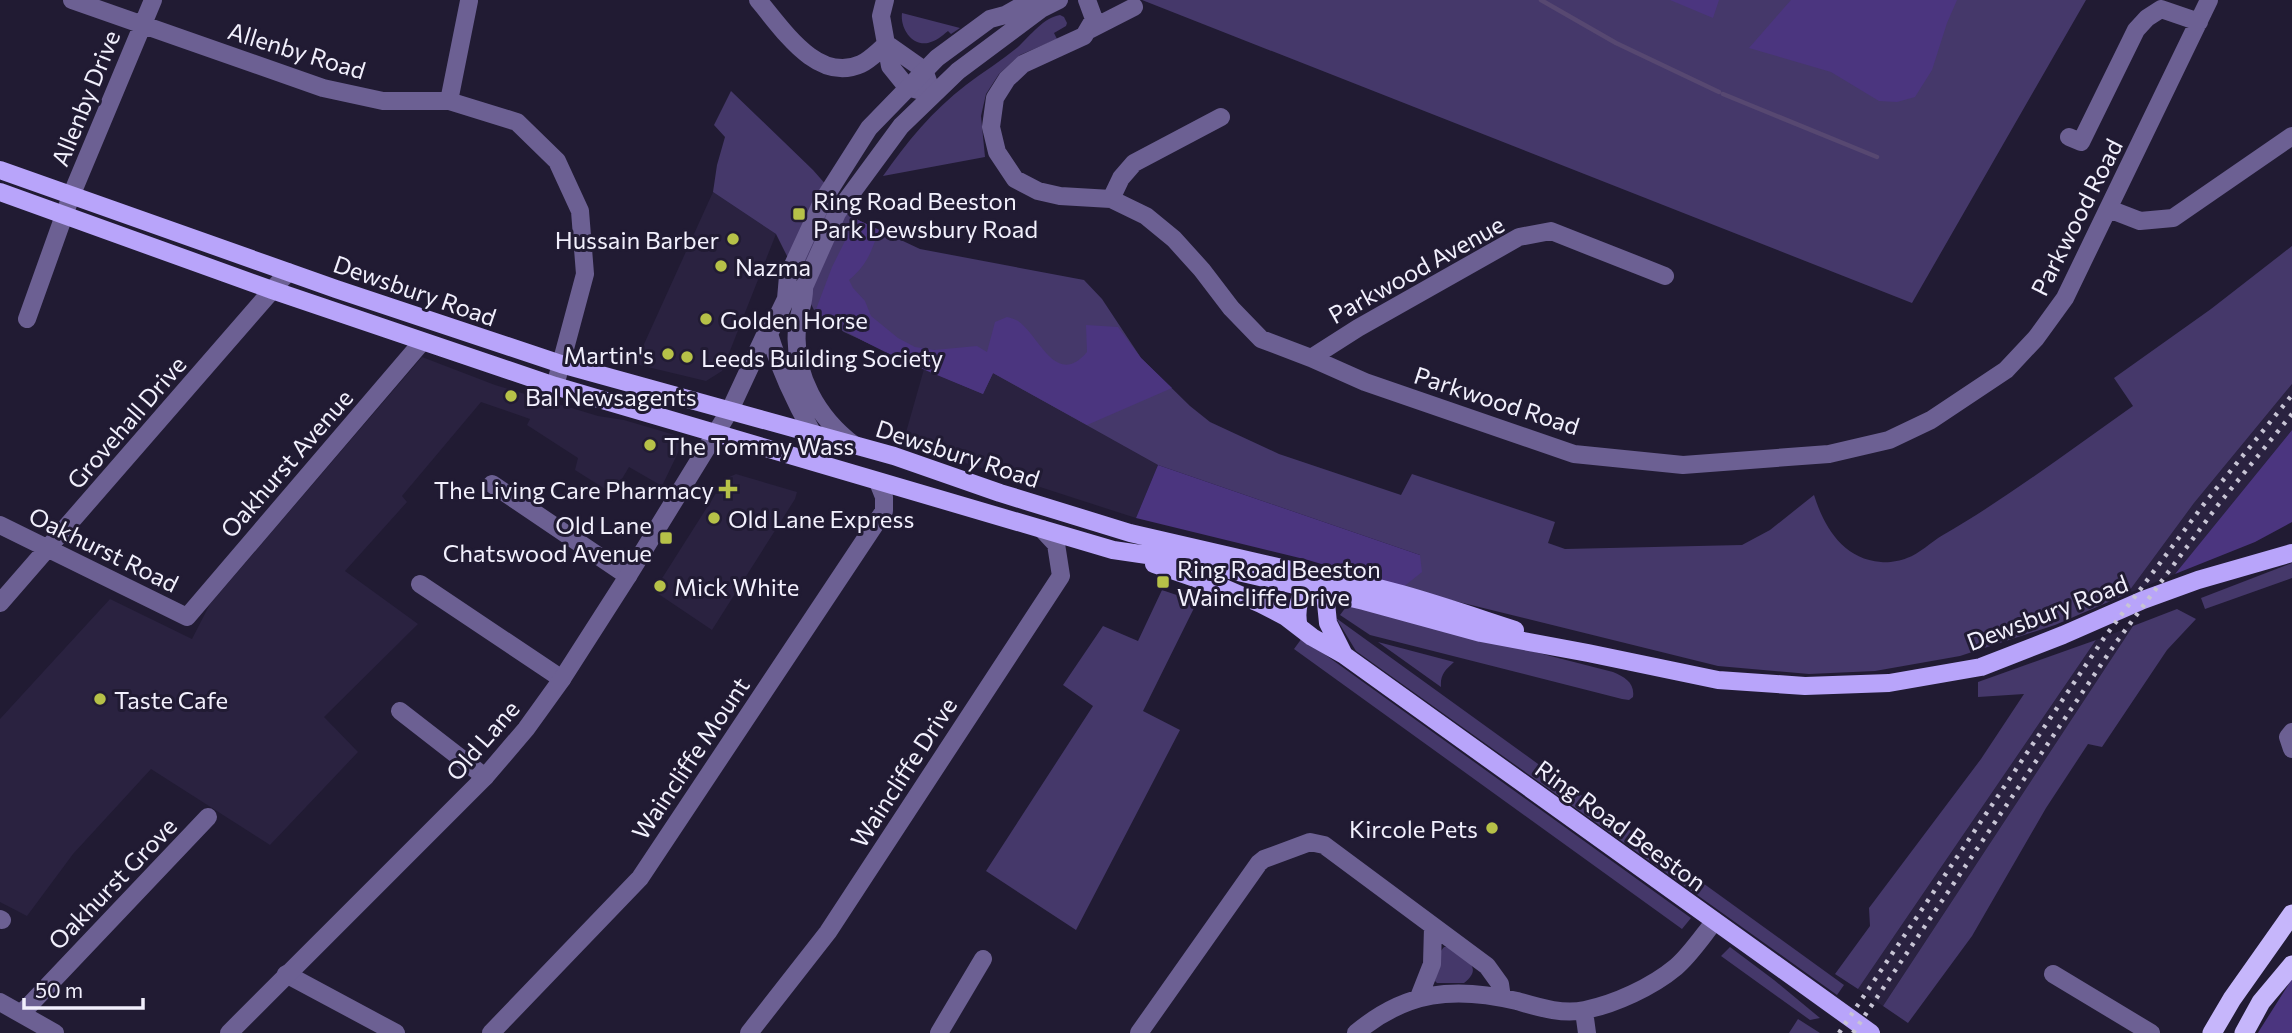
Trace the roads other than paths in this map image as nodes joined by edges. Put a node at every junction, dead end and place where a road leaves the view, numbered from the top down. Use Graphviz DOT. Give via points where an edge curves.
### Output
graph roads {
  1 [pos="72,0"];
  2 [pos="153,0"];
  3 [pos="758,0"];
  4 [pos="885,0"];
  5 [pos="1032,0"];
  6 [pos="1059,0"];
  7 [pos="1087,0"];
  8 [pos="2209,0"];
  9 [pos="469,1"];
  10 [pos="1135,7"];
  11 [pos="2199,22"];
  12 [pos="142,25"];
  13 [pos="1089,30"];
  14 [pos="887,44"];
  15 [pos="924,70"];
  16 [pos="907,87"];
  17 [pos="933,94"];
  18 [pos="449,101"];
  19 [pos="1221,117"];
  20 [pos="2292,136"];
  21 [pos="2069,138"];
  22 [pos="0,170"];
  23 [pos="0,192"];
  24 [pos="71,196"];
  25 [pos="1111,199"];
  26 [pos="2109,209"];
  27 [pos="65,215"];
  28 [pos="288,272"];
  29 [pos="1665,276"];
  30 [pos="803,287"];
  31 [pos="272,290"];
  32 [pos="786,299"];
  33 [pos="27,319"];
  34 [pos="769,334"];
  35 [pos="422,342"];
  36 [pos="1311,358"];
  37 [pos="561,364"];
  38 [pos="555,386"];
  39 [pos="730,410"];
  40 [pos="812,432"];
  41 [pos="715,434"];
  42 [pos="854,445"];
  43 [pos="835,469"];
  44 [pos="878,482"];
  45 [pos="492,484"];
  46 [pos="0,525"];
  47 [pos="1042,529"];
  48 [pos="48,549"];
  49 [pos="1113,550"];
  50 [pos="2292,551"];
  51 [pos="628,576"];
  52 [pos="1310,582"];
  53 [pos="420,584"];
  54 [pos="1325,593"];
  55 [pos="0,603"];
  56 [pos="187,617"];
  57 [pos="1299,627"];
  58 [pos="1588,653"];
  59 [pos="1345,656"];
  60 [pos="562,680"];
  61 [pos="400,711"];
  62 [pos="2292,732"];
  63 [pos="2292,749"];
  64 [pos="485,777"];
  65 [pos="208,817"];
  66 [pos="2292,914"];
  67 [pos="1714,922"];
  68 [pos="1433,927"];
  69 [pos="984,959"];
  70 [pos="2292,965"];
  71 [pos="286,974"];
  72 [pos="2053,974"];
  73 [pos="1419,997"];
  74 [pos="1502,998"];
  75 [pos="0,1002"];
  76 [pos="1584,1011"];
  77 [pos="22,1013"];
  78 [pos="55,1033"];
  79 [pos="229,1033"];
  80 [pos="396,1033"];
  81 [pos="491,1033"];
  82 [pos="749,1033"];
  83 [pos="939,1033"];
  84 [pos="1139,1033"];
  85 [pos="1356,1033"];
  86 [pos="1587,1033"];
  87 [pos="1871,1033"];
  88 [pos="2151,1033"];
  89 [pos="2212,1033"];
  90 [pos="2244,1033"];
  1 -- 12 [label="street, Allenby Road"];
  2 -- 12 [label="street, Allenby Drive"];
  3 -- 14 [label="street" via="802,50 838,69 862,64"];
  4 -- 14 [label="street" via="881,16"];
  5 -- 15 [label="street" via="990,19"];
  6 -- 17 [label="street" via="1041,9"];
  7 -- 13 [label="street" via="1094,19"];
  8 -- 11 [label="street, Parkwood Road"];
  9 -- 18 [label="street"];
  10 -- 13 [label="street, Parkwood Road"];
  11 -- 21 [label="street" via="2161,9 2147,18 2136,30 2081,142"];
  11 -- 26 [label="street, Parkwood Road"];
  12 -- 18 [label="street, Allenby Road" via="323,88 383,101"];
  12 -- 24 [label="street, Allenby Drive"];
  13 -- 25 [label="street, Parkwood Road" via="1023,64 1007,79 995,98 991,127 997,152 1015,179 1060,196"];
  14 -- 15 [label="street"];
  14 -- 16 [label="street" via="890,66"];
  15 -- 16 [label="street"];
  15 -- 17 [label="street"];
  16 -- 17 [label="street"];
  16 -- 32 [label="street" via="869,128 822,202 788,276"];
  17 -- 30 [label="street" via="893,136 837,213"];
  18 -- 37 [label="street, Allenby Road" via="517,122 557,161 580,211 585,274"];
  19 -- 25 [label="street" via="1134,163"];
  20 -- 26 [label="street" via="2173,218 2140,221"];
  22 -- 24 [label="main road, Dewsbury Road"];
  23 -- 27 [label="main road, Dewsbury Road"];
  24 -- 27 [label="street, Allenby Drive"];
  24 -- 28 [label="main road, Dewsbury Road"];
  25 -- 36 [label="street, Parkwood Road" via="1146,216 1174,239 1261,339"];
  26 -- 36 [label="street, Parkwood Road" via="2065,298 2006,370 1931,420 1889,440 1829,454 1683,465 1574,454 1366,383"];
  27 -- 31 [label="main road, Dewsbury Road"];
  27 -- 33 [label="street, Allenby Drive"];
  28 -- 31 [label="street, Grovehall Drive"];
  28 -- 37 [label="main road, Dewsbury Road"];
  29 -- 36 [label="street, Parkwood Avenue" via="1551,231 1519,237"];
  30 -- 32 [label="street"];
  30 -- 42 [label="street" via="805,301 796,340 802,377 827,422"];
  31 -- 35 [label="main road, Dewsbury Road"];
  31 -- 48 [label="street, Grovehall Drive"];
  32 -- 34 [label="street, Old Lane"];
  34 -- 39 [label="street, Old Lane"];
  34 -- 40 [label="street" via="780,370"];
  35 -- 38 [label="main road, Dewsbury Road"];
  35 -- 56 [label="street, Oakhurst Avenue"];
  37 -- 38 [label="street, Allenby Road"];
  37 -- 39 [label="main road, Dewsbury Road"];
  38 -- 41 [label="main road, Dewsbury Road"];
  39 -- 40 [label="main road, Dewsbury Road"];
  39 -- 41 [label="street, Old Lane"];
  40 -- 42 [label="main road, Dewsbury Road"];
  40 -- 43 [label="main road"];
  41 -- 43 [label="main road, Dewsbury Road"];
  41 -- 51 [label="street, Old Lane"];
  42 -- 52 [label="main road, Dewsbury Road" via="1130,533"];
  43 -- 44 [label="main road, Dewsbury Road"];
  44 -- 47 [label="main road, Dewsbury Road"];
  44 -- 81 [label="street, Waincliffe Mount" via="884,511 640,877"];
  45 -- 51 [label="street"];
  46 -- 48 [label="street, Oakhurst Road"];
  47 -- 49 [label="main road, Dewsbury Road"];
  47 -- 82 [label="street, Waincliffe Drive" via="1056,544 1062,576 828,932"];
  48 -- 55 [label="street, Grovehall Drive"];
  48 -- 56 [label="street, Oakhurst Road"];
  49 -- 52 [label="main road, Dewsbury Road"];
  49 -- 57 [label="main road, Ring Road Beeston" via="1224,588"];
  50 -- 58 [label="main road, Dewsbury Road" via="2154,596 1981,667 1889,683 1805,686 1718,680"];
  51 -- 60 [label="street, Old Lane"];
  52 -- 54 [label="main road, Dewsbury Road"];
  52 -- 57 [label="main road" via="1296,618"];
  52 -- 58 [label="main road, Dewsbury Road" via="1341,579"];
  53 -- 60 [label="street"];
  54 -- 58 [label="main road, Dewsbury Road" via="1481,633"];
  54 -- 59 [label="main road, Ring Road Beeston" via="1328,623"];
  57 -- 59 [label="main road, Ring Road Beeston"];
  59 -- 67 [label="main road, Ring Road Beeston"];
  60 -- 64 [label="street, Old Lane"];
  61 -- 64 [label="street"];
  62 -- 63 [label="street" via="2288,737"];
  64 -- 71 [label="street, Old Lane"];
  65 -- 77 [label="street, Oakhurst Grove"];
  66 -- 89 [label="highway"];
  67 -- 76 [label="street" via="1676,967 1631,996"];
  67 -- 87 [label="main road, Ring Road Beeston"];
  68 -- 73 [label="street" via="1432,964"];
  68 -- 74 [label="street" via="1487,966 1500,984"];
  68 -- 84 [label="street" via="1324,845 1310,842 1259,863"];
  69 -- 83 [label="street"];
  70 -- 90 [label="highway"];
  71 -- 79 [label="street, Old Lane"];
  71 -- 80 [label="street"];
  72 -- 88 [label="street"];
  73 -- 74 [label="street" via="1454,993"];
  73 -- 85 [label="street" via="1388,1009"];
  74 -- 76 [label="street" via="1554,1010"];
  75 -- 77 [label="street"];
  76 -- 86 [label="street"];
  77 -- 78 [label="street"];
}
